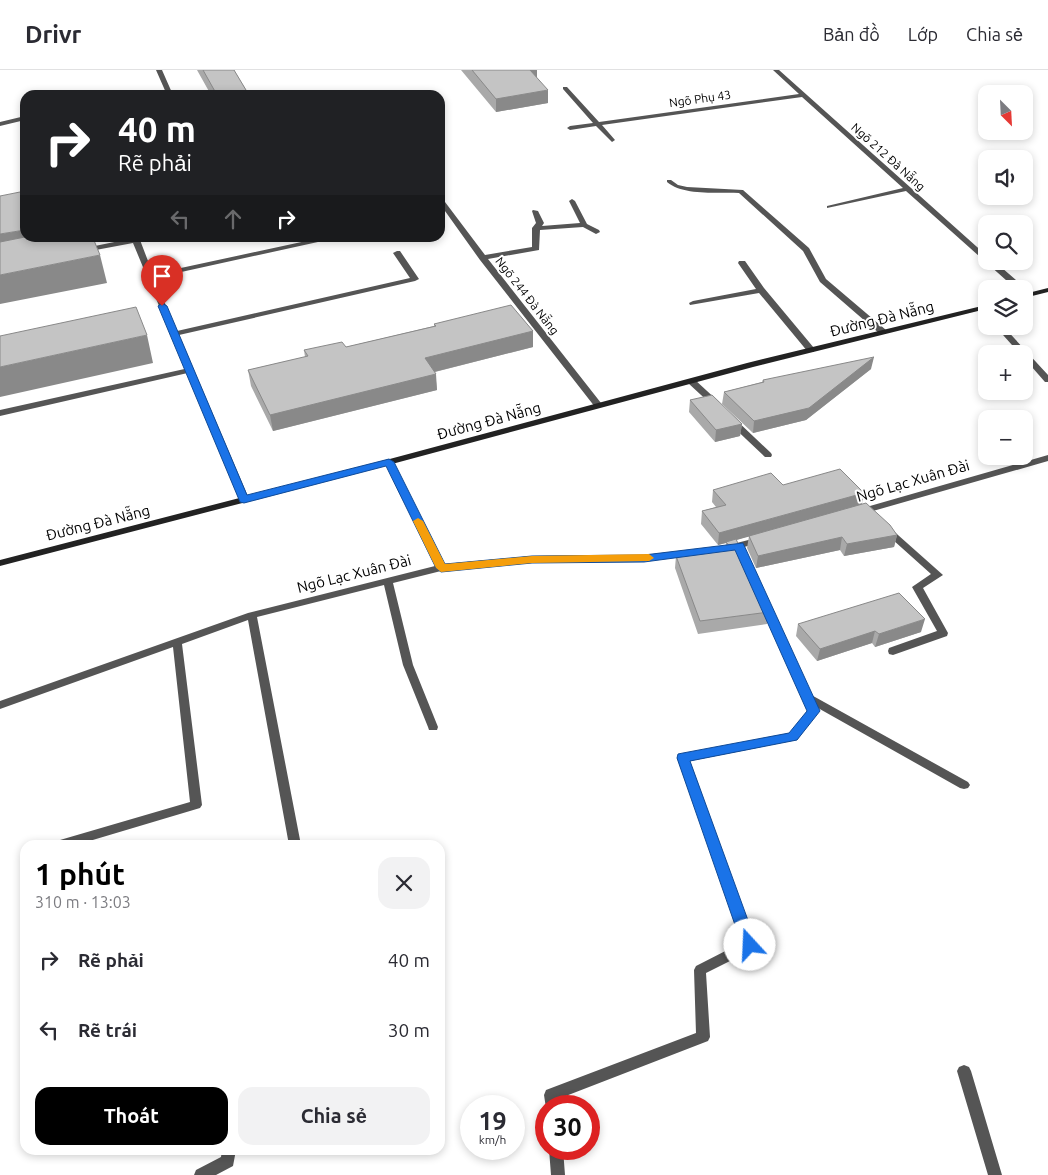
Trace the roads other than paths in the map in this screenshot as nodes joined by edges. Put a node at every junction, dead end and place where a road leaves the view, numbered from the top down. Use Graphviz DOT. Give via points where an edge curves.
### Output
graph roads {
  1 [pos="159,70"];
  2 [pos="776,70"];
  3 [pos="565,88"];
  4 [pos="168,90"];
  5 [pos="804,95"];
  6 [pos="20,119"];
  7 [pos="0,124"];
  8 [pos="598,124"];
  9 [pos="570,128"];
  10 [pos="612,140"];
  11 [pos="669,181"];
  12 [pos="906,188"];
  13 [pos="572,201"];
  14 [pos="829,207"];
  15 [pos="445,211"];
  16 [pos="535,211"];
  17 [pos="584,225"];
  18 [pos="536,228"];
  19 [pos="596,232"];
  20 [pos="122,242"];
  21 [pos="138,242"];
  22 [pos="309,242"];
  23 [pos="78,251"];
  24 [pos="978,252"];
  25 [pos="397,253"];
  26 [pos="484,258"];
  27 [pos="742,263"];
  28 [pos="999,270"];
  29 [pos="150,277"];
  30 [pos="1010,280"];
  31 [pos="761,290"];
  32 [pos="1048,290"];
  33 [pos="1033,293"];
  34 [pos="693,303"];
  35 [pos="978,311"];
  36 [pos="883,332"];
  37 [pos="174,334"];
  38 [pos="1007,335"];
  39 [pos="811,350"];
  40 [pos="189,370"];
  41 [pos="1048,380"];
  42 [pos="691,381"];
  43 [pos="598,405"];
  44 [pos="0,413"];
  45 [pos="768,455"];
  46 [pos="1048,458"];
  47 [pos="389,462"];
  48 [pos="244,500"];
  49 [pos="846,516"];
  50 [pos="872,517"];
  51 [pos="771,537"];
  52 [pos="0,562"];
  53 [pos="441,568"];
  54 [pos="388,581"];
  55 [pos="759,590"];
  56 [pos="252,615"];
  57 [pos="177,642"];
  58 [pos="893,651"];
  59 [pos="806,696"];
  60 [pos="0,705"];
  61 [pos="433,727"];
  62 [pos="964,785"];
  63 [pos="77,840"];
  64 [pos="294,840"];
  65 [pos="964,1071"];
  66 [pos="551,1095"];
  67 [pos="229,1155"];
  68 [pos="557,1160"];
  69 [pos="201,1175"];
  70 [pos="558,1175"];
  71 [pos="995,1175"];
  1 -- 4 [label="street"];
  2 -- 5 [label="street, Ngõ 212 Đà Nẵng"];
  3 -- 8 [label="street"];
  5 -- 8 [label="street, Ngõ Phụ 43"];
  5 -- 12 [label="street, Ngõ 212 Đà Nẵng"];
  6 -- 7 [label="street"];
  8 -- 9 [label="street, Ngõ Phụ 43"];
  8 -- 10 [label="street"];
  11 -- 36 [label="street" via="676,187 687,189 741,191 806,250 823,280"];
  12 -- 14 [label="street"];
  12 -- 24 [label="street, Ngõ 212 Đà Nẵng"];
  13 -- 17 [label="street"];
  15 -- 26 [label="street, Ngõ 244 Đà Nẵng"];
  16 -- 18 [label="street" via="540,223"];
  17 -- 18 [label="street"];
  17 -- 19 [label="street"];
  18 -- 26 [label="street" via="536,248"];
  20 -- 23 [label="street"];
  21 -- 29 [label="street"];
  22 -- 29 [label="street"];
  25 -- 37 [label="street" via="415,279"];
  26 -- 43 [label="street, Ngõ 244 Đà Nẵng"];
  27 -- 31 [label="street"];
  28 -- 30 [label="street, Ngõ 212 Đà Nẵng"];
  29 -- 37 [label="street"];
  31 -- 34 [label="street"];
  31 -- 39 [label="street"];
  32 -- 33 [label="main road"];
  35 -- 36 [label="main road, Đường Đà Nẵng"];
  36 -- 39 [label="main road, Đường Đà Nẵng"];
  37 -- 40 [label="street"];
  38 -- 41 [label="street"];
  39 -- 42 [label="main road, Đường Đà Nẵng"];
  40 -- 44 [label="street"];
  40 -- 48 [label="street"];
  42 -- 43 [label="main road, Đường Đà Nẵng"];
  42 -- 45 [label="street"];
  43 -- 47 [label="main road, Đường Đà Nẵng"];
  46 -- 50 [label="street, Ngõ Lạc Xuân Đài"];
  47 -- 48 [label="main road, Đường Đà Nẵng"];
  47 -- 53 [label="street"];
  48 -- 52 [label="main road, Đường Đà Nẵng"];
  49 -- 50 [label="street, Ngõ Lạc Xuân Đài"];
  50 -- 58 [label="street" via="938,575 917,587 943,633"];
  51 -- 53 [label="street, Ngõ Lạc Xuân Đài" via="741,550 644,558 532,560"];
  53 -- 54 [label="street, Ngõ Lạc Xuân Đài"];
  54 -- 56 [label="street, Ngõ Lạc Xuân Đài"];
  54 -- 61 [label="street" via="408,664"];
  55 -- 59 [label="street"];
  56 -- 57 [label="street, Ngõ Lạc Xuân Đài"];
  56 -- 64 [label="street"];
  57 -- 60 [label="street, Ngõ Lạc Xuân Đài"];
  57 -- 63 [label="street" via="196,806"];
  59 -- 62 [label="street"];
  59 -- 66 [label="street" via="814,711 792,737 683,758 750,945 700,970 703,1037"];
  65 -- 71 [label="street"];
  67 -- 69 [label="street" via="228,1161"];
  68 -- 70 [label="street"];
}
